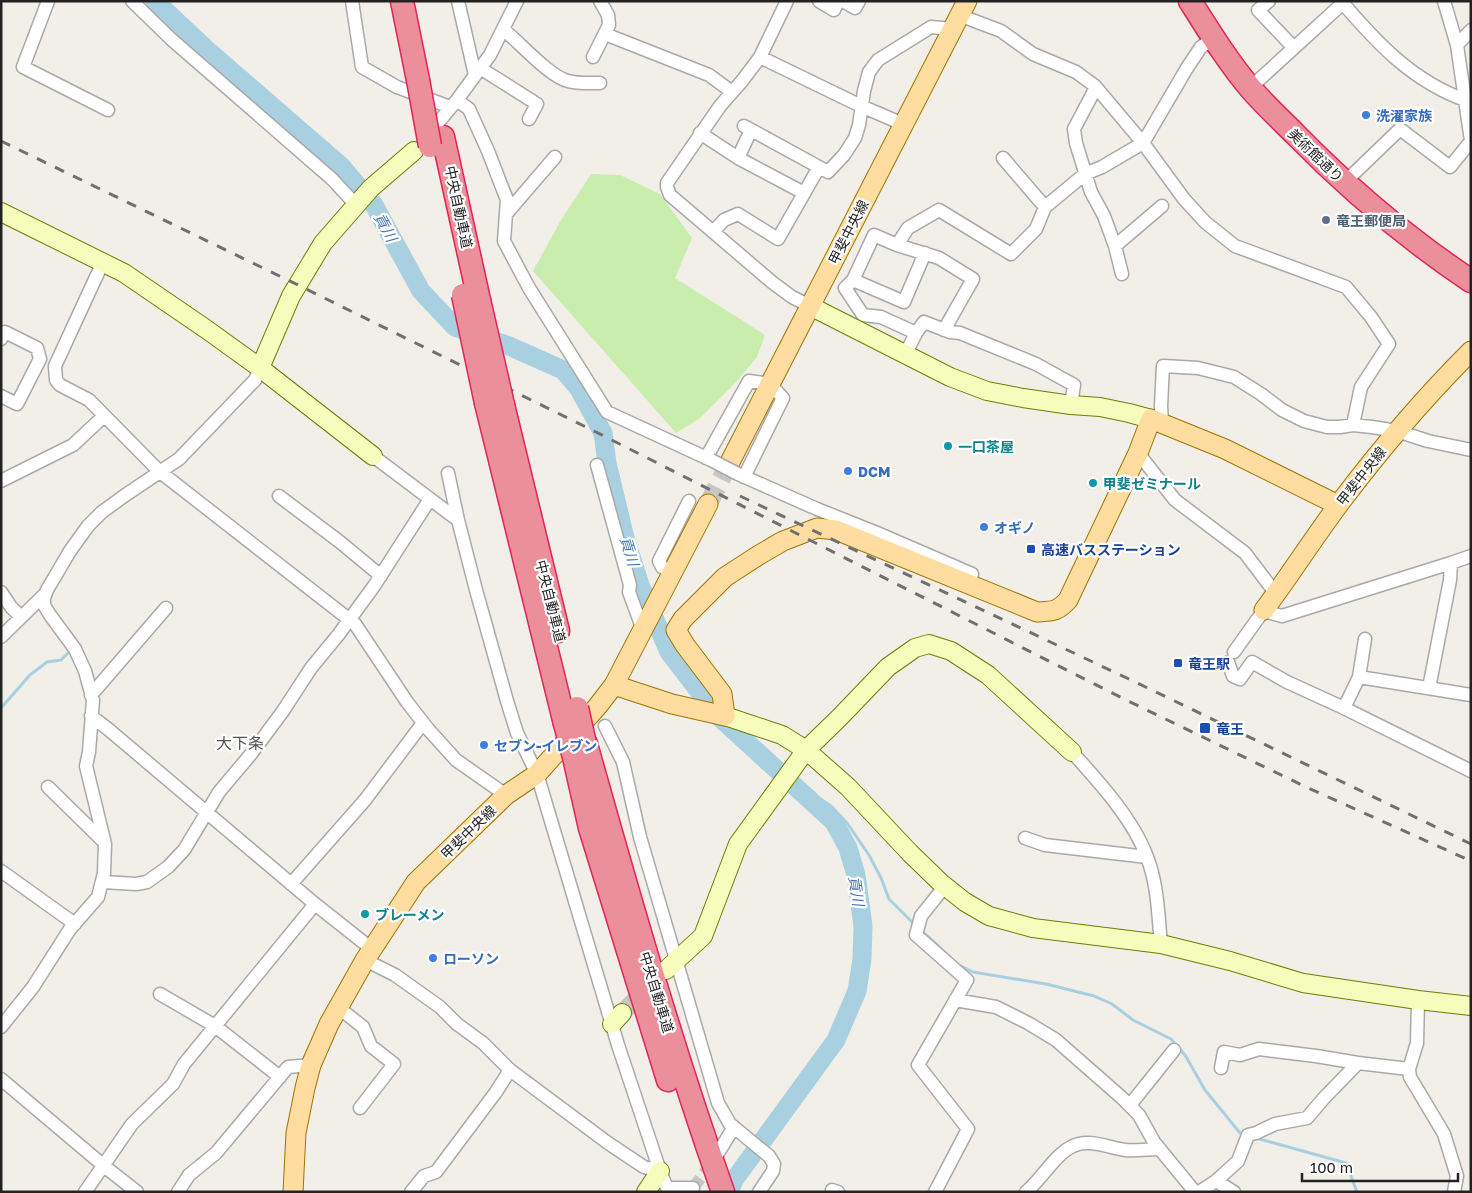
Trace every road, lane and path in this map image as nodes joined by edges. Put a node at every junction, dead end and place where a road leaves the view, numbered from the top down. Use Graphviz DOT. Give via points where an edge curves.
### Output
graph roads {
  1 [pos="48,1"];
  2 [pos="132,1"];
  3 [pos="352,1"];
  4 [pos="402,1"];
  5 [pos="416,1"];
  6 [pos="458,1"];
  7 [pos="517,1"];
  8 [pos="600,1"];
  9 [pos="787,1"];
  10 [pos="819,1"];
  11 [pos="838,1"];
  12 [pos="843,1"];
  13 [pos="859,1"];
  14 [pos="1190,1"];
  15 [pos="1269,1"];
  16 [pos="1444,1"];
  17 [pos="1342,2"];
  18 [pos="962,10"];
  19 [pos="503,29"];
  20 [pos="1471,30"];
  21 [pos="605,34"];
  22 [pos="1214,38"];
  23 [pos="1457,45"];
  24 [pos="1294,48"];
  25 [pos="593,57"];
  26 [pos="760,57"];
  27 [pos="477,72"];
  28 [pos="424,76"];
  29 [pos="600,83"];
  30 [pos="1095,86"];
  31 [pos="1250,88"];
  32 [pos="732,92"];
  33 [pos="1465,100"];
  34 [pos="454,103"];
  35 [pos="861,106"];
  36 [pos="108,110"];
  37 [pos="529,120"];
  38 [pos="904,124"];
  39 [pos="700,133"];
  40 [pos="1471,141"];
  41 [pos="1143,143"];
  42 [pos="429,145"];
  43 [pos="555,157"];
  44 [pos="738,158"];
  45 [pos="1003,158"];
  46 [pos="819,167"];
  47 [pos="1086,174"];
  48 [pos="1344,183"];
  49 [pos="804,193"];
  50 [pos="357,204"];
  51 [pos="1162,206"];
  52 [pos="1045,207"];
  53 [pos="2,214"];
  54 [pos="506,214"];
  55 [pos="713,232"];
  56 [pos="897,245"];
  57 [pos="1115,246"];
  58 [pos="925,253"];
  59 [pos="103,262"];
  60 [pos="1122,274"];
  61 [pos="853,280"];
  62 [pos="1471,281"];
  63 [pos="810,306"];
  64 [pos="944,330"];
  65 [pos="916,333"];
  66 [pos="1,339"];
  67 [pos="1471,352"];
  68 [pos="906,355"];
  69 [pos="260,368"];
  70 [pos="770,384"];
  71 [pos="1,396"];
  72 [pos="1071,405"];
  73 [pos="104,416"];
  74 [pos="1156,421"];
  75 [pos="1353,426"];
  76 [pos="1397,432"];
  77 [pos="1471,450"];
  78 [pos="1138,452"];
  79 [pos="374,456"];
  80 [pos="708,459"];
  81 [pos="597,465"];
  82 [pos="159,471"];
  83 [pos="737,471"];
  84 [pos="448,473"];
  85 [pos="1,481"];
  86 [pos="279,496"];
  87 [pos="430,499"];
  88 [pos="690,500"];
  89 [pos="708,504"];
  90 [pos="1338,505"];
  91 [pos="458,520"];
  92 [pos="1471,556"];
  93 [pos="1451,563"];
  94 [pos="671,575"];
  95 [pos="381,576"];
  96 [pos="969,584"];
  97 [pos="1,592"];
  98 [pos="46,593"];
  99 [pos="1276,594"];
  100 [pos="166,608"];
  101 [pos="1264,610"];
  102 [pos="21,618"];
  103 [pos="350,620"];
  104 [pos="643,629"];
  105 [pos="1,637"];
  106 [pos="1365,639"];
  107 [pos="1359,677"];
  108 [pos="614,685"];
  109 [pos="1429,688"];
  110 [pos="1471,694"];
  111 [pos="91,695"];
  112 [pos="1344,708"];
  113 [pos="91,716"];
  114 [pos="725,716"];
  115 [pos="423,723"];
  116 [pos="605,726"];
  117 [pos="806,750"];
  118 [pos="1072,752"];
  119 [pos="1471,771"];
  120 [pos="537,774"];
  121 [pos="48,787"];
  122 [pos="506,795"];
  123 [pos="206,813"];
  124 [pos="1025,838"];
  125 [pos="106,844"];
  126 [pos="1148,857"];
  127 [pos="1,871"];
  128 [pos="103,882"];
  129 [pos="291,884"];
  130 [pos="945,886"];
  131 [pos="315,904"];
  132 [pos="75,924"];
  133 [pos="1161,944"];
  134 [pos="369,955"];
  135 [pos="671,966"];
  136 [pos="160,994"];
  137 [pos="955,1000"];
  138 [pos="1418,1000"];
  139 [pos="1471,1006"];
  140 [pos="339,1008"];
  141 [pos="215,1026"];
  142 [pos="1,1027"];
  143 [pos="1174,1050"];
  144 [pos="1358,1063"];
  145 [pos="311,1065"];
  146 [pos="1221,1068"];
  147 [pos="1409,1068"];
  148 [pos="510,1070"];
  149 [pos="280,1077"];
  150 [pos="1,1078"];
  151 [pos="1130,1105"];
  152 [pos="360,1108"];
  153 [pos="734,1127"];
  154 [pos="1160,1149"];
  155 [pos="104,1166"];
  156 [pos="710,1180"];
  157 [pos="1216,1180"];
  158 [pos="666,1184"];
  159 [pos="85,1192"];
  160 [pos="137,1192"];
  161 [pos="178,1192"];
  162 [pos="293,1192"];
  163 [pos="411,1192"];
  164 [pos="646,1192"];
  165 [pos="759,1192"];
  166 [pos="935,1192"];
  167 [pos="1026,1192"];
  168 [pos="1195,1192"];
  169 [pos="1199,1192"];
  170 [pos="1234,1192"];
  171 [pos="1454,1192"];
  1 -- 36 [label="street" via="23,67"];
  2 -- 50 [label="street"];
  3 -- 34 [label="street" via="362,67 397,86"];
  4 -- 28 [label="highway, 中央自動車道"];
  5 -- 28 [label="highway, 中央自動車道"];
  6 -- 27 [label="street"];
  7 -- 19 [label="street"];
  8 -- 21 [label="street" via="608,15 609,25"];
  9 -- 26 [label="street"];
  10 -- 11 [label="street" via="834,10"];
  12 -- 13 [label="street" via="855,8"];
  14 -- 22 [label="highway, 美術館通り"];
  15 -- 24 [label="street" via="1258,10"];
  16 -- 23 [label="street"];
  17 -- 24 [label="street"];
  17 -- 33 [label="street" via="1394,58 1430,83"];
  18 -- 30 [label="street" via="1001,31 1033,54 1076,72"];
  18 -- 35 [label="street" via="878,60 869,72"];
  18 -- 38 [label="main road, 甲斐中央線"];
  19 -- 27 [label="street"];
  19 -- 29 [label="street" via="548,70 567,81"];
  20 -- 23 [label="street"];
  21 -- 25 [label="street"];
  21 -- 32 [label="street" via="709,74"];
  22 -- 31 [label="highway, 美術館通り"];
  22 -- 41 [label="street" via="1201,47"];
  23 -- 33 [label="street"];
  24 -- 31 [label="street"];
  26 -- 32 [label="street"];
  26 -- 35 [label="street"];
  27 -- 34 [label="street"];
  27 -- 37 [label="street" via="537,104"];
  28 -- 42 [label="highway, 中央自動車道"];
  30 -- 41 [label="street"];
  30 -- 47 [label="street" via="1074,129"];
  31 -- 48 [label="highway, 美術館通り"];
  32 -- 39 [label="street"];
  33 -- 40 [label="street"];
  34 -- 42 [label="street"];
  34 -- 54 [label="street" via="469,109 507,200"];
  35 -- 38 [label="street"];
  35 -- 46 [label="street" via="859,125 844,155 828,172"];
  38 -- 63 [label="main road, 甲斐中央線"];
  39 -- 44 [label="street"];
  39 -- 55 [label="street" via="667,187 670,195"];
  40 -- 48 [label="street" via="1450,166 1400,129"];
  41 -- 47 [label="street"];
  41 -- 75 [label="street" via="1184,199 1205,222 1235,246 1346,287 1371,317 1389,344 1361,387"];
  42 -- 50 [label="street" via="371,188"];
  42 -- 156 [label="highway, 中央自動車道, bridge" via="471,298 580,751 685,1082"];
  43 -- 54 [label="street"];
  44 -- 46 [label="street" via="748,128"];
  44 -- 49 [label="street"];
  45 -- 52 [label="street"];
  46 -- 49 [label="street"];
  47 -- 52 [label="street"];
  47 -- 57 [label="street"];
  48 -- 62 [label="highway, 美術館通り" via="1410,238"];
  49 -- 55 [label="street" via="778,239 738,214 724,220"];
  50 -- 69 [label="street" via="323,243 300,281"];
  51 -- 57 [label="street"];
  52 -- 56 [label="street" via="1036,229 1011,254 940,210 908,228"];
  53 -- 59 [label="street"];
  54 -- 80 [label="street" via="504,241 529,288 607,412"];
  55 -- 63 [label="street" via="773,284"];
  56 -- 58 [label="street"];
  56 -- 61 [label="street" via="874,235"];
  57 -- 60 [label="street"];
  58 -- 61 [label="street" via="904,302"];
  58 -- 64 [label="street" via="973,279"];
  59 -- 69 [label="street" via="124,272"];
  59 -- 73 [label="street" via="55,366 56,380 60,385 89,400"];
  61 -- 65 [label="street" via="845,288 864,315 881,317"];
  63 -- 68 [label="street"];
  63 -- 70 [label="main road, 甲斐中央線"];
  64 -- 65 [label="street" via="924,322"];
  64 -- 72 [label="street" via="960,333 1036,364 1074,385"];
  65 -- 68 [label="street"];
  66 -- 71 [label="street" via="5,332 37,348 40,359 17,404"];
  67 -- 76 [label="main road, 甲斐中央線"];
  68 -- 72 [label="street" via="987,391"];
  69 -- 79 [label="street"];
  69 -- 82 [label="street" via="254,380 200,438"];
  70 -- 80 [label="street" via="749,380"];
  70 -- 83 [label="main road, 甲斐中央線"];
  72 -- 74 [label="street" via="1100,407"];
  73 -- 82 [label="street"];
  73 -- 85 [label="street" via="73,445"];
  74 -- 75 [label="street" via="1163,366 1198,368 1234,377 1304,421 1327,427"];
  74 -- 78 [label="main road"];
  74 -- 90 [label="main road" via="1225,448"];
  75 -- 76 [label="street"];
  76 -- 77 [label="street"];
  76 -- 90 [label="main road, 甲斐中央線"];
  78 -- 96 [label="main road" via="1068,600 1060,608 1037,612"];
  78 -- 99 [label="street" via="1175,500 1245,553"];
  79 -- 87 [label="street"];
  80 -- 83 [label="street, bridge"];
  81 -- 104 [label="street" via="630,585 629,592"];
  82 -- 98 [label="street" via="88,526"];
  82 -- 103 [label="street"];
  83 -- 96 [label="street" via="816,509 972,574"];
  84 -- 91 [label="street"];
  86 -- 95 [label="street"];
  87 -- 91 [label="street"];
  87 -- 95 [label="street"];
  88 -- 94 [label="street" via="659,561"];
  89 -- 94 [label="main road, 甲斐中央線"];
  90 -- 99 [label="main road, 甲斐中央線"];
  91 -- 120 [label="street" via="507,702 517,733"];
  92 -- 93 [label="street"];
  93 -- 101 [label="street" via="1282,616"];
  93 -- 109 [label="street"];
  94 -- 104 [label="main road, 甲斐中央線"];
  95 -- 103 [label="street"];
  96 -- 114 [label="main road" via="836,530 818,528 783,541 725,577 682,619 676,630 722,694"];
  97 -- 102 [label="street"];
  98 -- 102 [label="street"];
  98 -- 111 [label="street" via="44,605 75,650"];
  99 -- 101 [label="main road, 甲斐中央線"];
  100 -- 111 [label="street"];
  101 -- 112 [label="street" via="1231,657 1233,676 1240,679 1252,662"];
  102 -- 105 [label="street"];
  103 -- 115 [label="street"];
  103 -- 123 [label="street" via="311,668 283,711"];
  104 -- 108 [label="main road, 甲斐中央線"];
  106 -- 107 [label="street"];
  107 -- 109 [label="street"];
  107 -- 112 [label="street"];
  108 -- 114 [label="main road" via="672,704"];
  108 -- 120 [label="main road, 甲斐中央線"];
  109 -- 110 [label="street"];
  111 -- 113 [label="street"];
  112 -- 119 [label="street"];
  113 -- 123 [label="street"];
  113 -- 125 [label="street" via="86,766"];
  114 -- 117 [label="street" via="782,735"];
  115 -- 122 [label="street" via="456,760"];
  115 -- 129 [label="street" via="365,800"];
  116 -- 135 [label="street" via="623,762"];
  117 -- 118 [label="street" via="888,667 915,648 929,644 951,651 988,675"];
  117 -- 130 [label="street" via="848,786"];
  117 -- 135 [label="street" via="738,844 703,936"];
  118 -- 126 [label="street" via="1099,780 1134,829"];
  120 -- 122 [label="main road, 甲斐中央線"];
  120 -- 158 [label="street" via="617,1018"];
  121 -- 125 [label="street"];
  122 -- 134 [label="main road, 甲斐中央線" via="416,882"];
  123 -- 128 [label="street" via="184,850 147,882"];
  123 -- 129 [label="street"];
  124 -- 126 [label="street" via="1045,845"];
  125 -- 128 [label="street"];
  126 -- 133 [label="street" via="1156,890"];
  127 -- 132 [label="street"];
  128 -- 132 [label="street" via="98,897"];
  129 -- 131 [label="street"];
  130 -- 133 [label="street" via="988,916 1032,928"];
  130 -- 137 [label="street" via="921,916 916,935 966,980"];
  131 -- 134 [label="street"];
  131 -- 141 [label="street"];
  132 -- 142 [label="street" via="33,987"];
  133 -- 138 [label="street" via="1303,983"];
  134 -- 140 [label="main road, 甲斐中央線"];
  134 -- 148 [label="street" via="483,1043"];
  135 -- 153 [label="street" via="718,1103"];
  136 -- 141 [label="street"];
  137 -- 151 [label="street" via="996,1007 1028,1023 1056,1040"];
  137 -- 166 [label="street" via="918,1065 968,1129"];
  138 -- 139 [label="street"];
  138 -- 147 [label="street" via="1417,1044"];
  140 -- 145 [label="main road, 甲斐中央線"];
  140 -- 152 [label="street" via="363,1027 371,1046 394,1064"];
  141 -- 149 [label="street"];
  141 -- 155 [label="street" via="184,1064 173,1084 132,1124"];
  143 -- 151 [label="street"];
  144 -- 146 [label="street" via="1259,1049 1240,1055 1224,1052"];
  144 -- 147 [label="street"];
  144 -- 157 [label="street" via="1307,1118 1275,1124 1246,1138 1238,1161"];
  145 -- 149 [label="street" via="288,1067"];
  145 -- 162 [label="main road, 甲斐中央線" via="296,1133"];
  147 -- 171 [label="street" via="1410,1077 1444,1134 1457,1176"];
  148 -- 158 [label="street"];
  148 -- 163 [label="street" via="436,1172 424,1176"];
  149 -- 161 [label="street" via="216,1153 189,1175"];
  150 -- 155 [label="street"];
  151 -- 154 [label="street"];
  153 -- 156 [label="street"];
  153 -- 165 [label="street" via="774,1164"];
  154 -- 167 [label="street" via="1126,1150 1087,1143 1073,1146 1059,1156"];
  154 -- 168 [label="street"];
  155 -- 159 [label="street"];
  155 -- 160 [label="street"];
  156 -- 158 [label="street"];
  157 -- 169 [label="street"];
  157 -- 170 [label="street"];
  158 -- 164 [label="street"];
}
